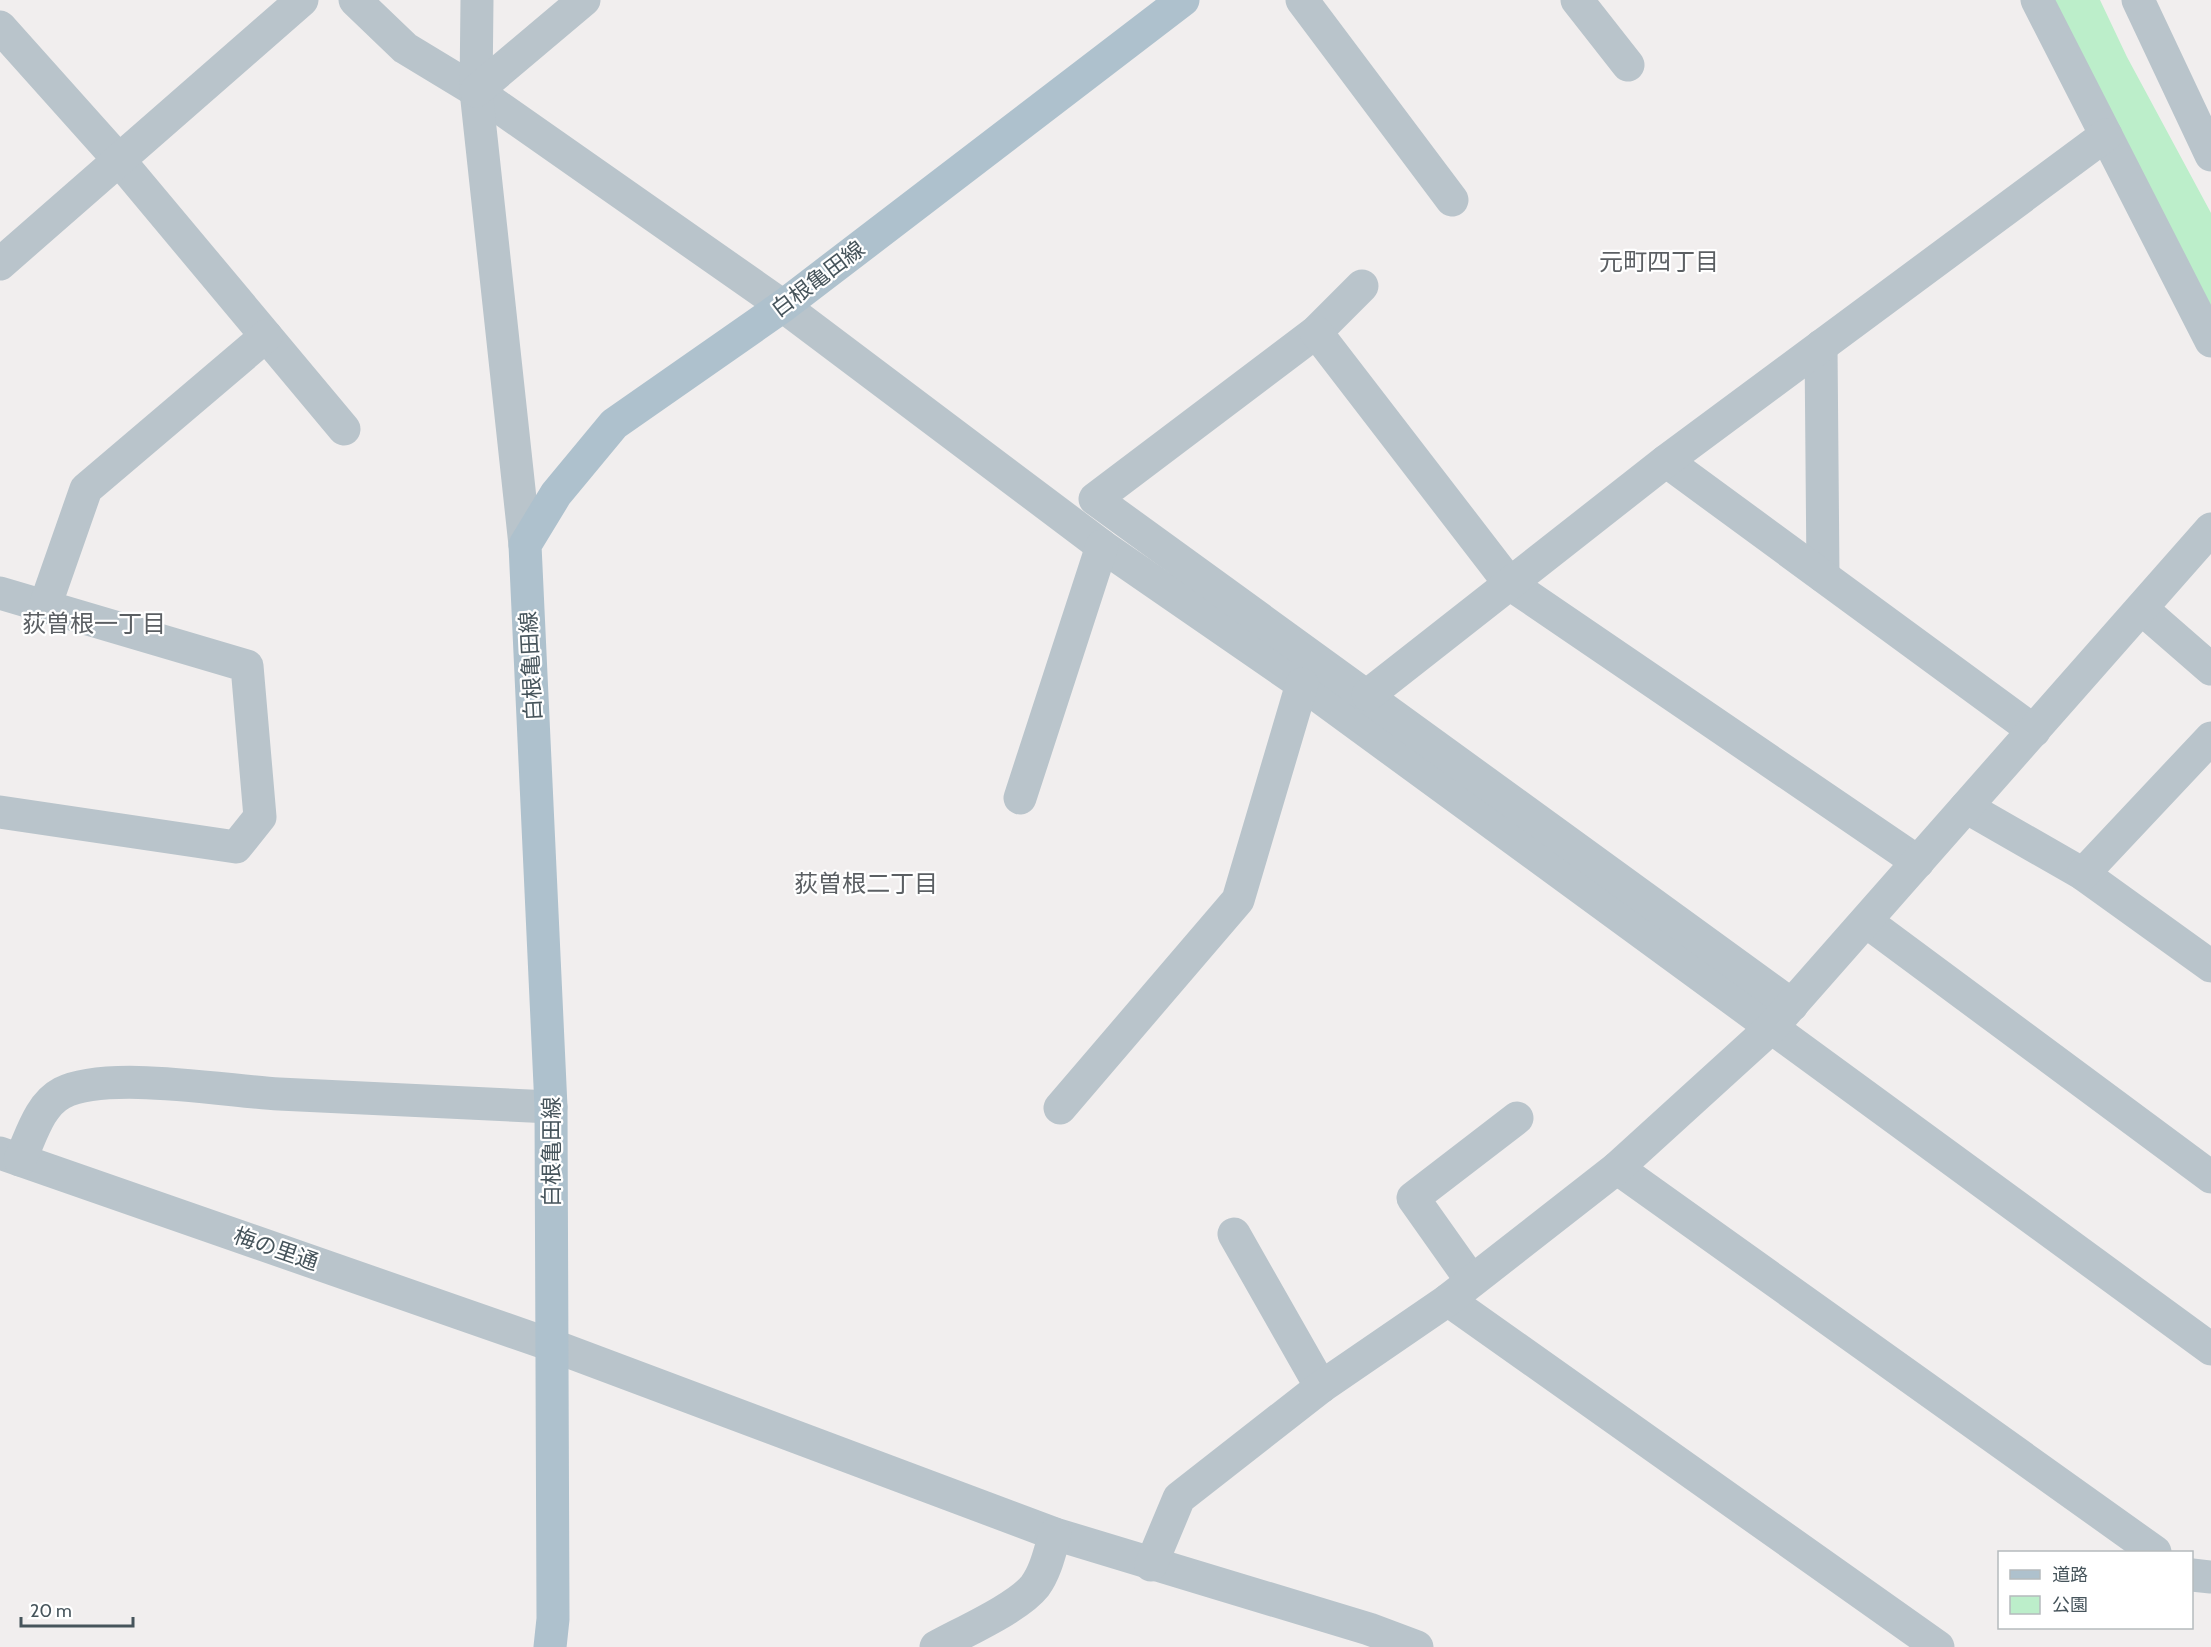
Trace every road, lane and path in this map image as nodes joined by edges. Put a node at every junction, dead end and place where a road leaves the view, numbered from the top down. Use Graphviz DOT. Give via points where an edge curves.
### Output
graph roads {
  1 [pos="302,0"];
  2 [pos="355,0"];
  3 [pos="477,0"];
  4 [pos="584,0"];
  5 [pos="1302,0"];
  6 [pos="1577,0"];
  7 [pos="2037,0"];
  8 [pos="2138,0"];
  9 [pos="1179,1"];
  10 [pos="0,27"];
  11 [pos="1628,65"];
  12 [pos="476,91"];
  13 [pos="2106,135"];
  14 [pos="2211,155"];
  15 [pos="119,160"];
  16 [pos="1452,200"];
  17 [pos="0,264"];
  18 [pos="1362,286"];
  19 [pos="783,306"];
  20 [pos="1316,332"];
  21 [pos="266,336"];
  22 [pos="2211,341"];
  23 [pos="1821,346"];
  24 [pos="344,429"];
  25 [pos="1666,461"];
  26 [pos="2211,529"];
  27 [pos="525,545"];
  28 [pos="1102,546"];
  29 [pos="1823,576"];
  30 [pos="1510,584"];
  31 [pos="0,593"];
  32 [pos="45,606"];
  33 [pos="2142,609"];
  34 [pos="2211,669"];
  35 [pos="1302,684"];
  36 [pos="1368,695"];
  37 [pos="2034,731"];
  38 [pos="2211,738"];
  39 [pos="1020,798"];
  40 [pos="1966,807"];
  41 [pos="0,812"];
  42 [pos="1918,862"];
  43 [pos="2083,874"];
  44 [pos="1867,922"];
  45 [pos="2211,966"];
  46 [pos="1782,1016"];
  47 [pos="551,1107"];
  48 [pos="1060,1108"];
  49 [pos="1517,1118"];
  50 [pos="10,1157"];
  51 [pos="1617,1168"];
  52 [pos="2211,1177"];
  53 [pos="1234,1234"];
  54 [pos="1459,1290"];
  55 [pos="551,1345"];
  56 [pos="2211,1349"];
  57 [pos="1321,1387"];
  58 [pos="1056,1534"];
  59 [pos="2154,1551"];
  60 [pos="1151,1564"];
  61 [pos="2193,1575"];
  62 [pos="2211,1576"];
  63 [pos="550,1647"];
  64 [pos="936,1647"];
  65 [pos="1417,1647"];
  66 [pos="1938,1647"];
  1 -- 15 [label="street"];
  2 -- 12 [label="street" via="405,48"];
  3 -- 12 [label="street"];
  4 -- 12 [label="street"];
  5 -- 16 [label="street"];
  6 -- 11 [label="street"];
  7 -- 13 [label="street"];
  8 -- 14 [label="street"];
  9 -- 19 [label="main road, 白根亀田線"];
  10 -- 15 [label="street"];
  12 -- 19 [label="street"];
  12 -- 27 [label="street"];
  13 -- 22 [label="street"];
  13 -- 23 [label="street"];
  15 -- 17 [label="street"];
  15 -- 21 [label="street"];
  18 -- 20 [label="street"];
  19 -- 27 [label="main road, 白根亀田線" via="614,424 556,494"];
  19 -- 28 [label="street"];
  20 -- 30 [label="street"];
  20 -- 36 [label="street" via="1095,499"];
  21 -- 24 [label="street"];
  21 -- 32 [label="street" via="86,489"];
  23 -- 25 [label="street"];
  23 -- 29 [label="street"];
  25 -- 29 [label="street"];
  25 -- 30 [label="street"];
  26 -- 33 [label="street"];
  27 -- 47 [label="main road, 白根亀田線"];
  28 -- 35 [label="street"];
  28 -- 39 [label="street"];
  29 -- 37 [label="street"];
  30 -- 36 [label="street"];
  30 -- 42 [label="street"];
  31 -- 32 [label="street"];
  32 -- 41 [label="street" via="247,666 260,817 236,847"];
  33 -- 34 [label="street"];
  33 -- 37 [label="street"];
  35 -- 46 [label="street"];
  35 -- 48 [label="street" via="1238,900"];
  36 -- 46 [label="street"];
  37 -- 40 [label="street"];
  38 -- 43 [label="street"];
  40 -- 42 [label="street"];
  40 -- 43 [label="street"];
  42 -- 44 [label="street"];
  43 -- 45 [label="street"];
  44 -- 46 [label="street"];
  44 -- 52 [label="street"];
  46 -- 51 [label="street"];
  46 -- 56 [label="street"];
  47 -- 50 [label="street" via="120,1082 90,1084 49,1101"];
  47 -- 55 [label="main road, 白根亀田線"];
  49 -- 54 [label="street" via="1413,1198"];
  50 -- 55 [label="street, 梅の里通"];
  51 -- 54 [label="street"];
  51 -- 59 [label="street"];
  53 -- 57 [label="street"];
  54 -- 57 [label="street"];
  54 -- 66 [label="street"];
  55 -- 58 [label="street, 梅の里通"];
  55 -- 63 [label="main road, 白根亀田線"];
  57 -- 60 [label="street" via="1179,1498"];
  58 -- 60 [label="street, 梅の里通"];
  58 -- 64 [label="street" via="1034,1587 1004,1609"];
  60 -- 65 [label="street, 梅の里通"];
  61 -- 62 [label="street"];
}
